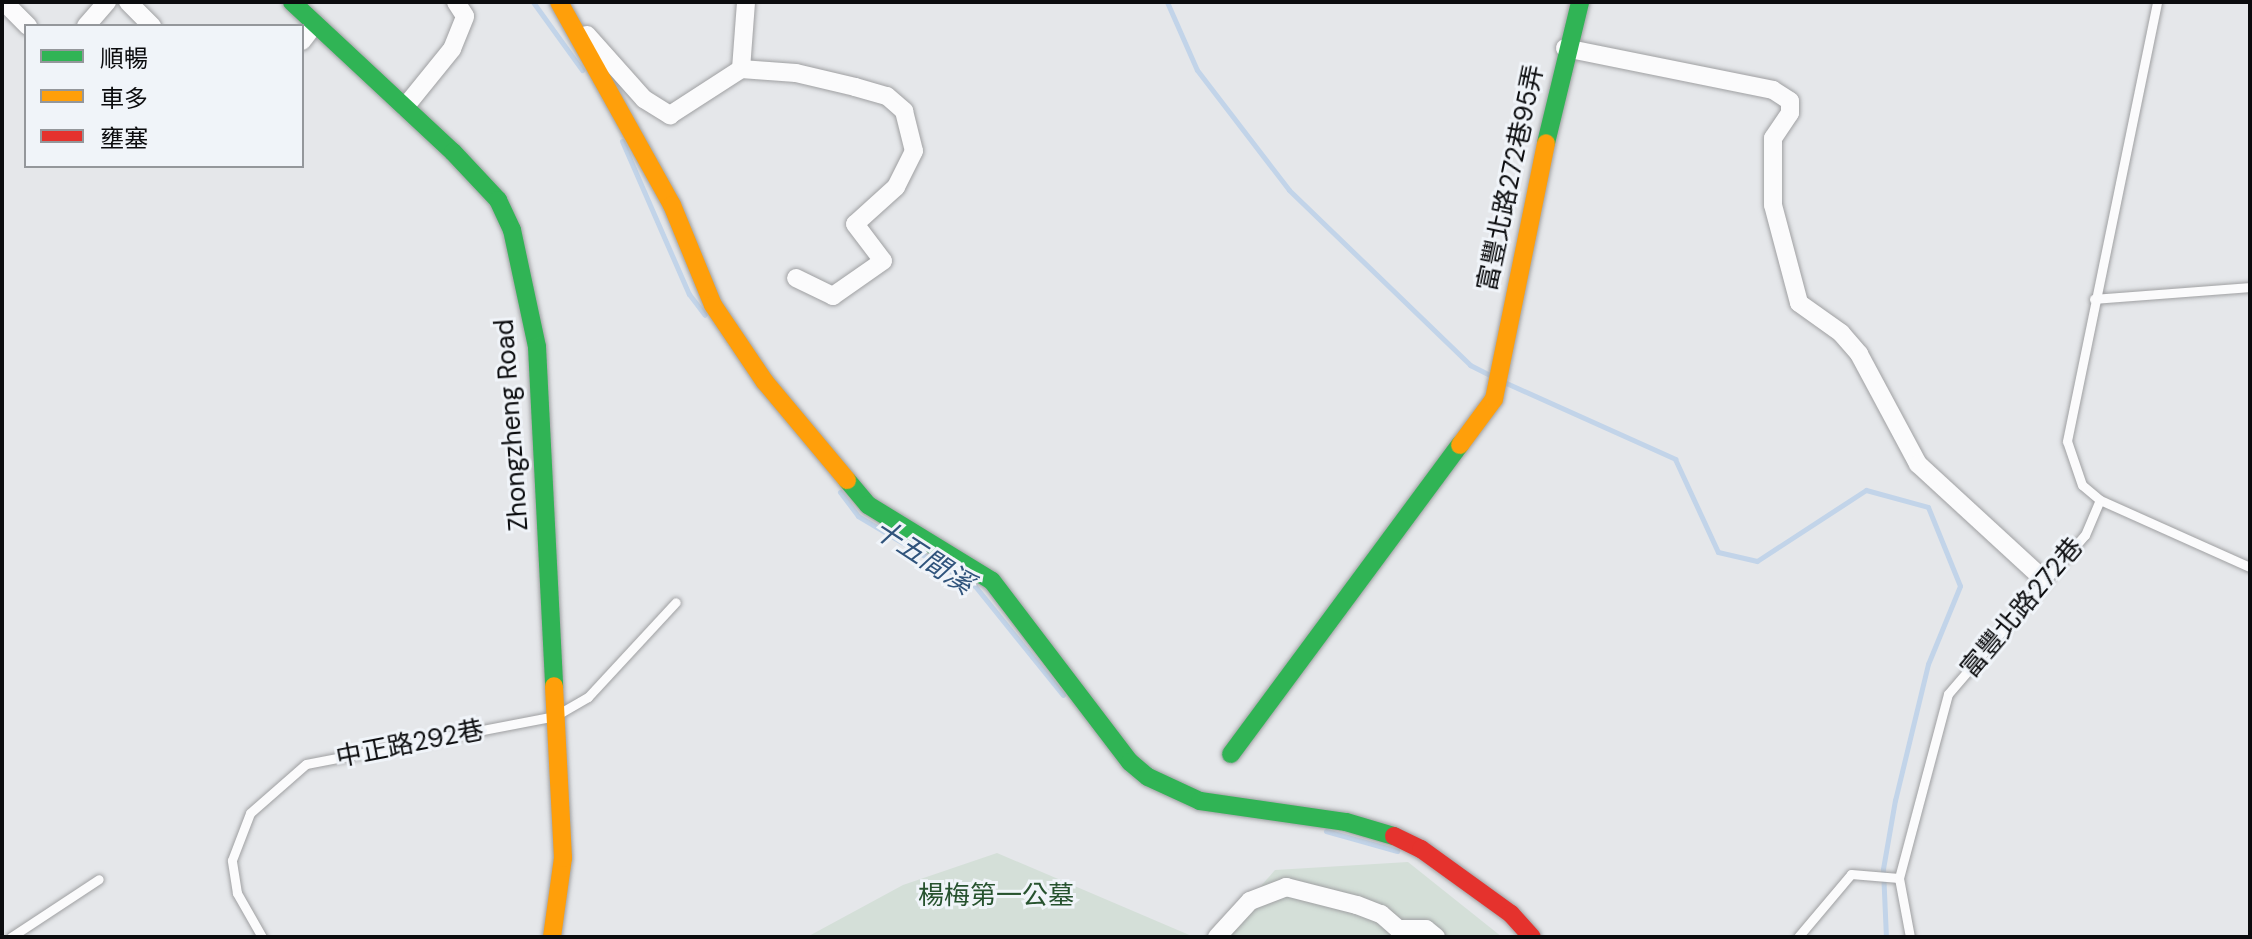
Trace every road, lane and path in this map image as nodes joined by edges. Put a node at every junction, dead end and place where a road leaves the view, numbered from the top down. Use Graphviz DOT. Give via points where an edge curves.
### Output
graph roads {
  1 [pos="4,2"];
  2 [pos="107,2"];
  3 [pos="128,2"];
  4 [pos="292,2"];
  5 [pos="456,2"];
  6 [pos="746,2"];
  7 [pos="1580,2"];
  8 [pos="2157,2"];
  9 [pos="561,6"];
  10 [pos="26,24"];
  11 [pos="88,24"];
  12 [pos="150,24"];
  13 [pos="315,24"];
  14 [pos="304,38"];
  15 [pos="1565,48"];
  16 [pos="741,69"];
  17 [pos="405,107"];
  18 [pos="796,278"];
  19 [pos="2250,287"];
  20 [pos="2094,299"];
  21 [pos="2100,500"];
  22 [pos="2250,567"];
  23 [pos="2043,579"];
  24 [pos="676,602"];
  25 [pos="555,716"];
  26 [pos="1231,754"];
  27 [pos="1897,878"];
  28 [pos="99,879"];
  29 [pos="11,937"];
  30 [pos="262,937"];
  31 [pos="552,937"];
  32 [pos="1217,937"];
  33 [pos="1436,937"];
  34 [pos="1532,937"];
  35 [pos="1798,937"];
  36 [pos="1910,937"];
  1 -- 10 [label="street"];
  2 -- 11 [label="street"];
  3 -- 12 [label="street"];
  4 -- 13 [label="street, Zhongzheng Road"];
  5 -- 17 [label="street" via="465,16 452,49"];
  6 -- 16 [label="street"];
  7 -- 15 [label="street, 富豐北路272巷95弄"];
  8 -- 20 [label="lane"];
  9 -- 16 [label="street" via="644,99 670,115"];
  9 -- 34 [label="street" via="672,205 713,305 765,382 868,505 992,581 1130,762 1148,777 1200,801 1346,822 1389,834 1421,849 1511,914"];
  13 -- 14 [label="street"];
  13 -- 17 [label="street, Zhongzheng Road"];
  15 -- 23 [label="street" via="1773,90 1790,101 1790,113 1773,138 1773,205 1799,303 1841,333 1859,354 1918,464"];
  15 -- 26 [label="street, 富豐北路272巷95弄" via="1496,391"];
  16 -- 18 [label="street" via="796,73 880,93 910,122 914,151 896,187 855,224 883,261 833,296"];
  17 -- 25 [label="street, Zhongzheng Road" via="498,200 530,295"];
  19 -- 20 [label="lane"];
  20 -- 21 [label="lane" via="2067,441 2082,485"];
  21 -- 22 [label="lane"];
  21 -- 23 [label="lane, 富豐北路272巷" via="2085,535"];
  23 -- 27 [label="lane, 富豐北路272巷" via="1948,694"];
  24 -- 25 [label="lane, 中正路292巷" via="588,697"];
  25 -- 30 [label="lane, 中正路292巷" via="306,764 250,813 232,860 237,893"];
  25 -- 31 [label="street, Zhongzheng Road" via="563,858"];
  27 -- 35 [label="lane" via="1851,874"];
  27 -- 36 [label="lane, 富豐北路272巷"];
  28 -- 29 [label="lane"];
  32 -- 33 [label="street" via="1250,901 1286,887 1357,905 1381,914 1398,929 1426,929"];
}
